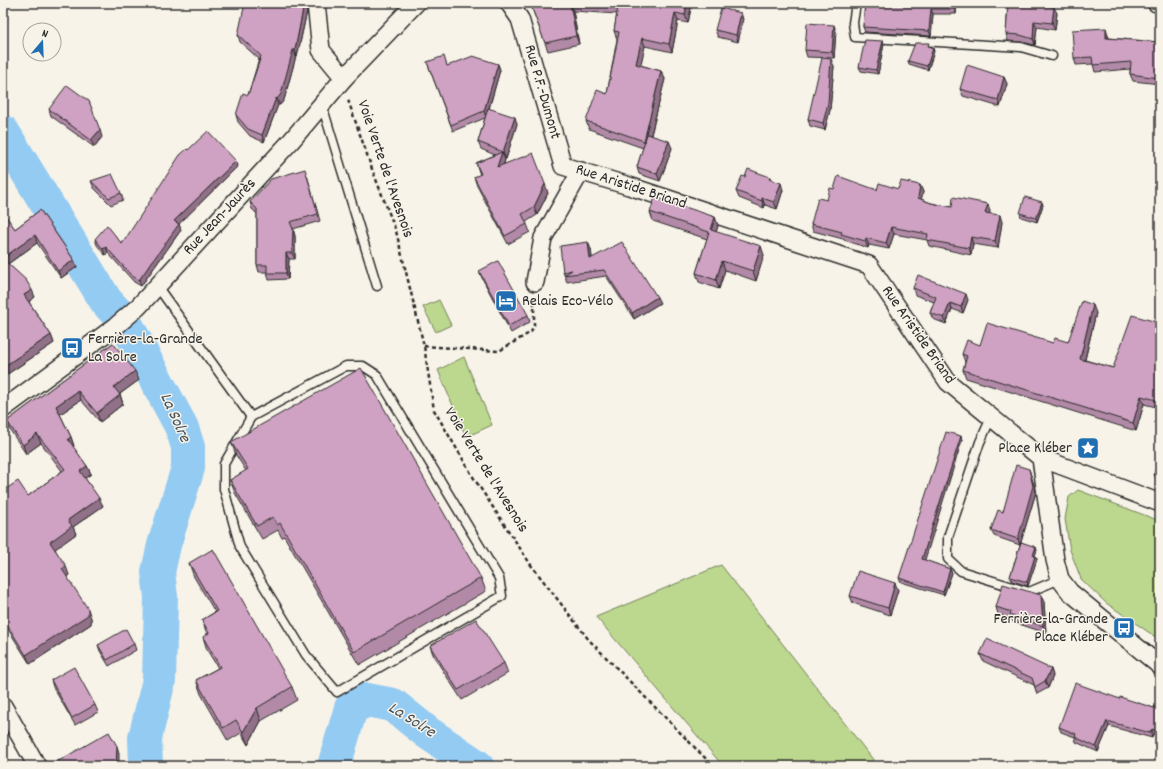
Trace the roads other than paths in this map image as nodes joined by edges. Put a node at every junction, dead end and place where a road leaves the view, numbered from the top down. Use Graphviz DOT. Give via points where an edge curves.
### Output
graph roads {
  1 [pos="316,3"];
  2 [pos="416,3"];
  3 [pos="501,3"];
  4 [pos="509,3"];
  5 [pos="856,3"];
  6 [pos="1156,3"];
  7 [pos="1160,3"];
  8 [pos="520,19"];
  9 [pos="1052,56"];
  10 [pos="344,78"];
  11 [pos="322,104"];
  12 [pos="563,166"];
  13 [pos="581,171"];
  14 [pos="535,282"];
  15 [pos="157,286"];
  16 [pos="376,286"];
  17 [pos="3,409"];
  18 [pos="251,417"];
  19 [pos="991,418"];
  20 [pos="1041,458"];
  21 [pos="1160,503"];
  22 [pos="1060,579"];
  23 [pos="1160,666"];
  24 [pos="3,706"];
  25 [pos="37,766"];
  1 -- 10 [label="street" via="320,50"];
  2 -- 10 [label="street, Rue Jean-Jaurès"];
  3 -- 8 [label="street"];
  4 -- 8 [label="street, Rue P.F.-Dumont"];
  5 -- 9 [label="lane" via="853,23 855,36 1021,47"];
  6 -- 7 [label="street"];
  8 -- 12 [label="street, Rue P.F.-Dumont"];
  10 -- 11 [label="street, Rue Jean-Jaurès"];
  11 -- 15 [label="street, Rue Jean-Jaurès"];
  11 -- 16 [label="lane"];
  12 -- 13 [label="street, Rue Aristide Briand"];
  13 -- 14 [label="street" via="543,238"];
  13 -- 19 [label="street, Rue Aristide Briand" via="869,265 948,382"];
  15 -- 17 [label="street, Rue Jean-Jaurès" via="116,326"];
  15 -- 18 [label="lane"];
  18 -- 18 [label="lane" via="346,366 363,366 377,375 499,578 502,596 337,692 306,655 240,546 224,489 224,464"];
  19 -- 20 [label="street, Rue Aristide Briand"];
  19 -- 22 [label="lane" via="980,442 948,537 948,559 961,571 1029,592"];
  20 -- 21 [label="street, Rue Aristide Briand"];
  20 -- 22 [label="street"];
  22 -- 23 [label="street" via="1070,592"];
  24 -- 25 [label="street"];
}
